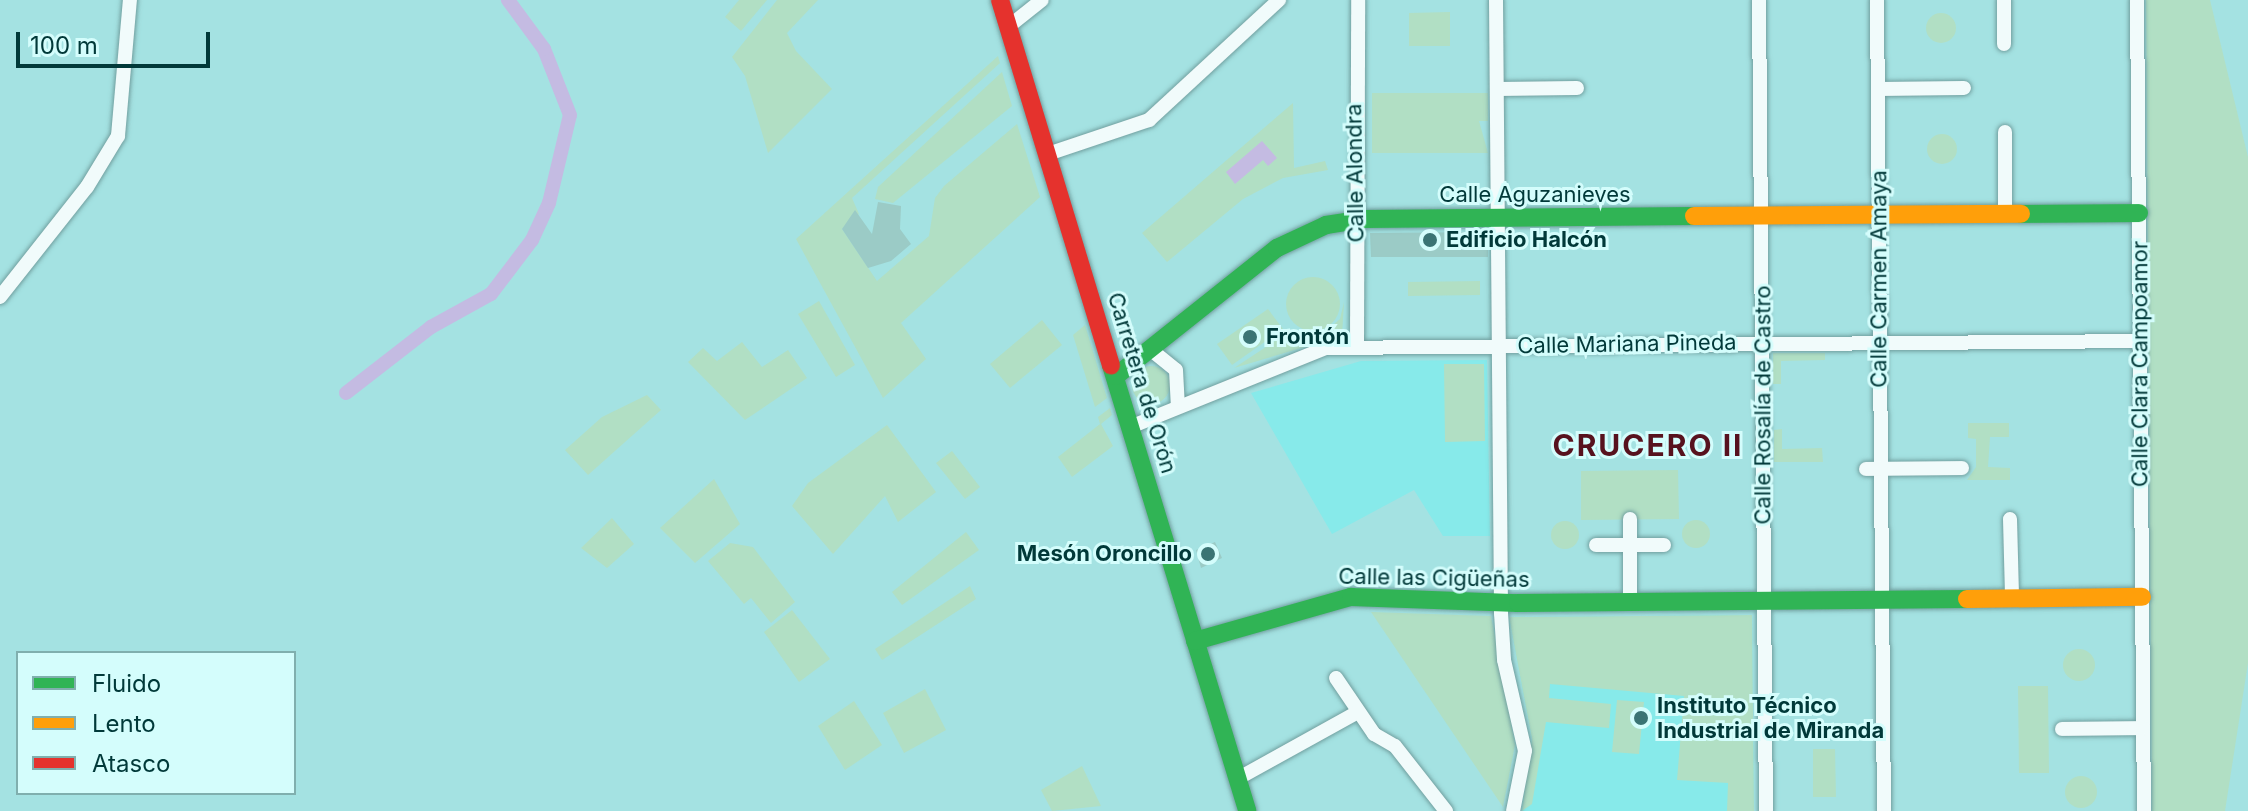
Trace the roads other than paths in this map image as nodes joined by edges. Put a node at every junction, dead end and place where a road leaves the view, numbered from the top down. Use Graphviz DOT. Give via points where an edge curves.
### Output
graph roads {
  1 [pos="130,0"];
  2 [pos="1000,0"];
  3 [pos="1042,0"];
  4 [pos="1279,0"];
  5 [pos="1358,0"];
  6 [pos="1496,0"];
  7 [pos="1759,0"];
  8 [pos="1877,0"];
  9 [pos="2004,0"];
  10 [pos="2137,0"];
  11 [pos="1008,27"];
  12 [pos="2004,44"];
  13 [pos="1577,88"];
  14 [pos="1964,88"];
  15 [pos="1497,89"];
  16 [pos="1878,89"];
  17 [pos="2005,132"];
  18 [pos="1048,154"];
  19 [pos="2139,213"];
  20 [pos="2005,214"];
  21 [pos="1878,215"];
  22 [pos="1761,217"];
  23 [pos="1355,220"];
  24 [pos="1498,220"];
  25 [pos="0,297"];
  26 [pos="2140,341"];
  27 [pos="1879,342"];
  28 [pos="1762,343"];
  29 [pos="1499,345"];
  30 [pos="1357,346"];
  31 [pos="1150,349"];
  32 [pos="1116,376"];
  33 [pos="1178,406"];
  34 [pos="1130,427"];
  35 [pos="1962,468"];
  36 [pos="1873,469"];
  37 [pos="1630,519"];
  38 [pos="2010,519"];
  39 [pos="1596,545"];
  40 [pos="1630,545"];
  41 [pos="1664,545"];
  42 [pos="2142,597"];
  43 [pos="2012,598"];
  44 [pos="1882,600"];
  45 [pos="1764,601"];
  46 [pos="1630,602"];
  47 [pos="1501,603"];
  48 [pos="1195,641"];
  49 [pos="1336,678"];
  50 [pos="1358,712"];
  51 [pos="2143,728"];
  52 [pos="2062,729"];
  53 [pos="1237,779"];
  54 [pos="1247,811"];
  55 [pos="1446,811"];
  56 [pos="1513,811"];
  57 [pos="1766,811"];
  58 [pos="1884,811"];
  59 [pos="2144,811"];
  1 -- 25 [label="street" via="118,136 87,187"];
  2 -- 11 [label="street, Carretera de Orón"];
  3 -- 11 [label="street"];
  4 -- 18 [label="street" via="1149,120"];
  5 -- 23 [label="street, Calle Alondra"];
  6 -- 15 [label="street"];
  7 -- 22 [label="street, Calle Rosalía de Castro"];
  8 -- 16 [label="street, Calle Carmen Amaya"];
  9 -- 12 [label="street"];
  10 -- 19 [label="street, Calle Clara Campoamor"];
  11 -- 18 [label="street, Carretera de Orón"];
  13 -- 15 [label="street"];
  14 -- 16 [label="street"];
  15 -- 24 [label="street"];
  16 -- 21 [label="street, Calle Carmen Amaya"];
  17 -- 20 [label="street"];
  18 -- 32 [label="street, Carretera de Orón"];
  19 -- 20 [label="street, Calle Aguzanieves"];
  19 -- 26 [label="street, Calle Clara Campoamor"];
  20 -- 21 [label="street, Calle Aguzanieves"];
  21 -- 22 [label="street, Calle Aguzanieves"];
  21 -- 27 [label="street, Calle Carmen Amaya"];
  22 -- 24 [label="street, Calle Aguzanieves"];
  22 -- 28 [label="street, Calle Rosalía de Castro"];
  23 -- 24 [label="street, Calle Aguzanieves"];
  23 -- 30 [label="street, Calle Alondra"];
  23 -- 31 [label="street, Calle Aguzanieves" via="1296,235"];
  24 -- 29 [label="street"];
  26 -- 27 [label="street, Calle Mariana Pineda"];
  26 -- 42 [label="street, Calle Clara Campoamor"];
  27 -- 28 [label="street, Calle Mariana Pineda"];
  27 -- 36 [label="street, Calle Carmen Amaya"];
  28 -- 29 [label="street, Calle Mariana Pineda"];
  28 -- 45 [label="street, Calle Rosalía de Castro"];
  29 -- 30 [label="street, Calle Mariana Pineda"];
  29 -- 47 [label="street"];
  30 -- 33 [label="street, Calle Mariana Pineda" via="1311,351"];
  31 -- 32 [label="street, Calle Aguzanieves"];
  31 -- 33 [label="street" via="1176,370"];
  32 -- 34 [label="street, Carretera de Orón"];
  33 -- 34 [label="street, Calle Mariana Pineda"];
  34 -- 48 [label="street, Carretera de Orón"];
  35 -- 36 [label="street"];
  36 -- 44 [label="street, Calle Carmen Amaya"];
  37 -- 40 [label="street"];
  38 -- 43 [label="street"];
  39 -- 40 [label="street"];
  40 -- 41 [label="street"];
  40 -- 46 [label="street"];
  42 -- 43 [label="street, Calle las Cigüeñas"];
  42 -- 51 [label="street, Calle Clara Campoamor"];
  43 -- 44 [label="street, Calle las Cigüeñas"];
  44 -- 45 [label="street, Calle las Cigüeñas"];
  44 -- 58 [label="street, Calle Carmen Amaya"];
  45 -- 46 [label="street, Calle las Cigüeñas"];
  45 -- 57 [label="street, Calle Rosalía de Castro"];
  46 -- 47 [label="street, Calle las Cigüeñas"];
  47 -- 48 [label="street, Calle las Cigüeñas" via="1351,597"];
  47 -- 56 [label="street" via="1504,660 1525,751"];
  48 -- 53 [label="street, Carretera de Orón"];
  49 -- 50 [label="street"];
  50 -- 53 [label="street"];
  50 -- 55 [label="street" via="1374,734 1395,746"];
  51 -- 52 [label="street"];
  51 -- 59 [label="street, Calle Clara Campoamor"];
  53 -- 54 [label="street, Carretera de Orón"];
}
